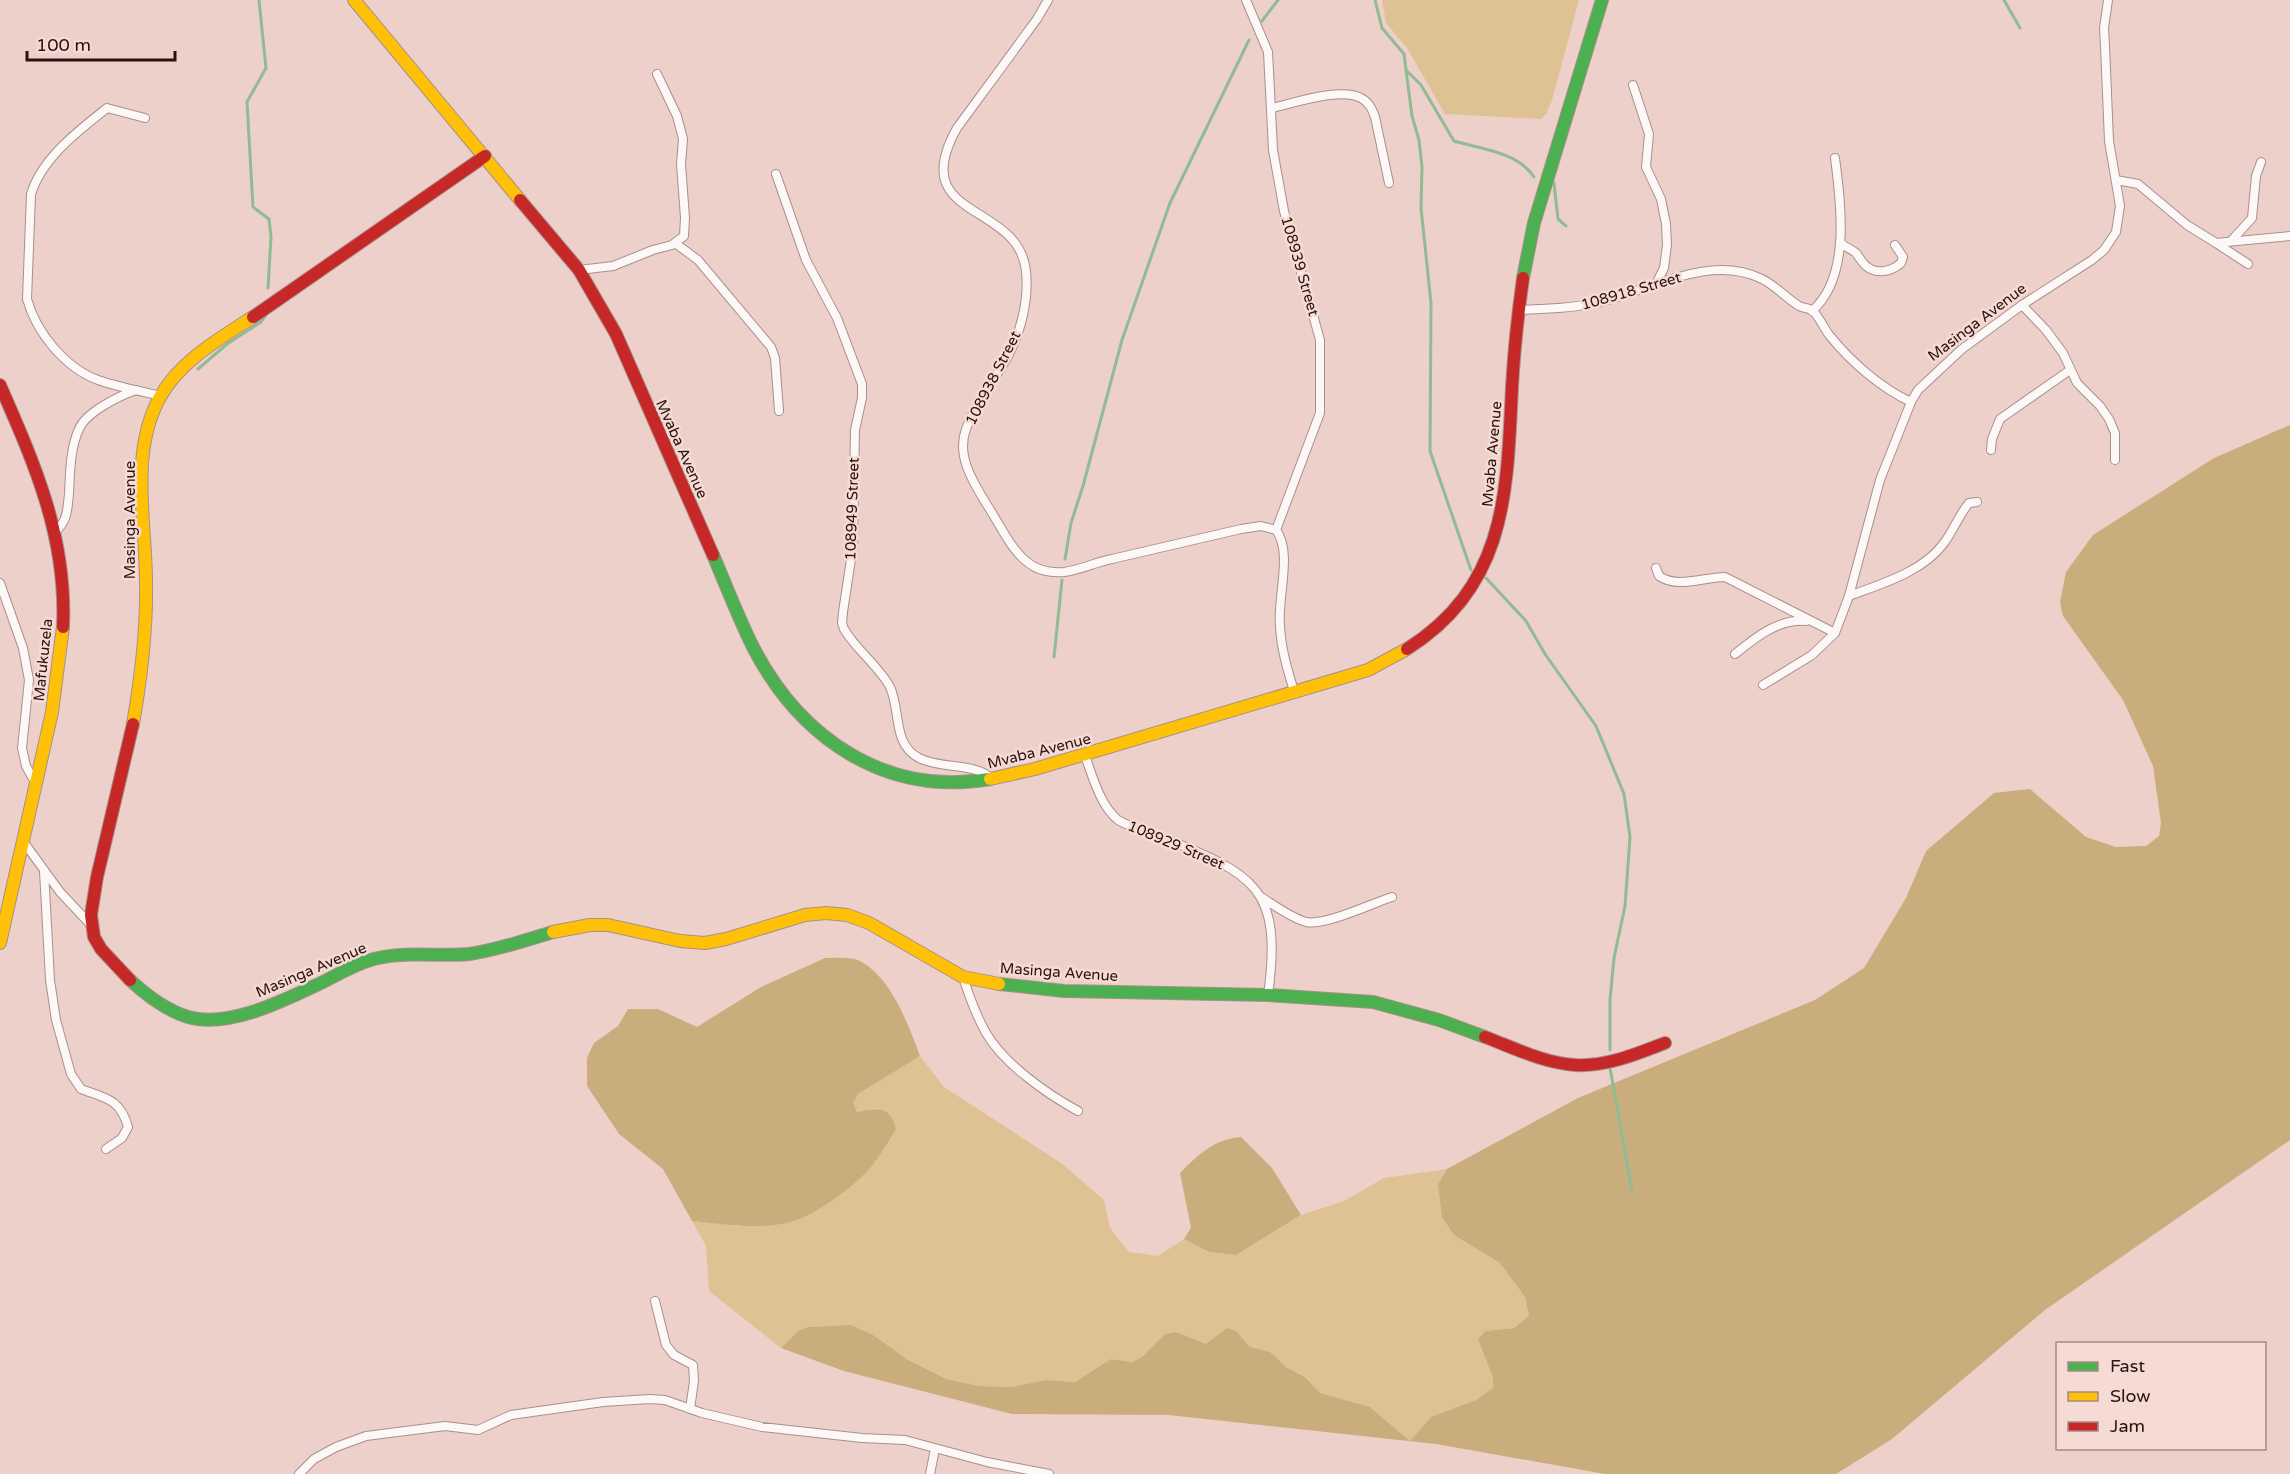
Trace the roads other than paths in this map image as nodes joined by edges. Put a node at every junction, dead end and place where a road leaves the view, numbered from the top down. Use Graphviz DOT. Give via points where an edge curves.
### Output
graph roads {
  1 [pos="354,0"];
  2 [pos="1048,0"];
  3 [pos="1246,0"];
  4 [pos="1602,0"];
  5 [pos="2108,0"];
  6 [pos="657,74"];
  7 [pos="1633,85"];
  8 [pos="1272,108"];
  9 [pos="145,118"];
  10 [pos="485,156"];
  11 [pos="1835,158"];
  12 [pos="2261,162"];
  13 [pos="776,174"];
  14 [pos="2116,180"];
  15 [pos="1389,183"];
  16 [pos="2290,236"];
  17 [pos="2232,240"];
  18 [pos="1840,242"];
  19 [pos="675,243"];
  20 [pos="2216,243"];
  21 [pos="1895,245"];
  22 [pos="2247,264"];
  23 [pos="579,270"];
  24 [pos="1657,282"];
  25 [pos="2022,305"];
  26 [pos="1518,310"];
  27 [pos="1812,310"];
  28 [pos="2070,370"];
  29 [pos="0,386"];
  30 [pos="136,390"];
  31 [pos="161,396"];
  32 [pos="1911,402"];
  33 [pos="778,411"];
  34 [pos="1991,450"];
  35 [pos="2115,460"];
  36 [pos="1977,502"];
  37 [pos="1276,530"];
  38 [pos="55,532"];
  39 [pos="1656,568"];
  40 [pos="0,583"];
  41 [pos="1849,596"];
  42 [pos="1813,621"];
  43 [pos="1835,633"];
  44 [pos="1735,654"];
  45 [pos="1763,685"];
  46 [pos="1295,694"];
  47 [pos="1085,756"];
  48 [pos="994,780"];
  49 [pos="36,784"];
  50 [pos="23,841"];
  51 [pos="44,870"];
  52 [pos="1260,897"];
  53 [pos="1392,897"];
  54 [pos="91,925"];
  55 [pos="0,944"];
  56 [pos="963,977"];
  57 [pos="1268,995"];
  58 [pos="1665,1043"];
  59 [pos="1078,1111"];
  60 [pos="106,1149"];
  61 [pos="655,1301"];
  62 [pos="690,1409"];
  63 [pos="935,1449"];
  64 [pos="299,1474"];
  65 [pos="930,1474"];
  66 [pos="1049,1474"];
  1 -- 10 [label="street, Mvaba Avenue"];
  2 -- 37 [label="street, 108938 Street" via="957,128 943,164 947,186 955,197 1007,233 1023,256 1026,270 1023,316 1008,357 967,429 963,451 966,465 1024,560 1042,570 1064,572 1240,529 1261,526"];
  3 -- 8 [label="street, 108939 Street" via="1268,52"];
  4 -- 26 [label="street, Mvaba Avenue" via="1534,223"];
  5 -- 14 [label="street, Masinga Avenue" via="2104,28 2109,141"];
  6 -- 19 [label="street" via="683,139 686,218 684,237"];
  7 -- 24 [label="street" via="1649,134 1646,167 1661,199 1666,224 1664,268"];
  8 -- 15 [label="street" via="1328,95 1351,94 1361,98 1376,117"];
  8 -- 37 [label="street, 108939 Street" via="1284,211 1319,331 1321,397 1316,428"];
  9 -- 30 [label="street" via="107,108 44,167 31,194 27,281 29,308 60,356 90,377"];
  10 -- 23 [label="street, Mvaba Avenue"];
  10 -- 31 [label="street, Masinga Avenue" via="224,337 180,373"];
  11 -- 18 [label="street"];
  12 -- 17 [label="street" via="2252,218"];
  13 -- 48 [label="street, 108949 Street" via="806,260 837,318 862,384 855,430 853,546 843,627 889,687 900,733 911,752 928,761 980,770"];
  14 -- 20 [label="street" via="2138,184 2187,225"];
  14 -- 25 [label="street, Masinga Avenue" via="2119,221 2110,241 2092,260"];
  16 -- 17 [label="street"];
  17 -- 20 [label="street"];
  18 -- 21 [label="street" via="1872,270 1881,271 1901,263 1903,257"];
  18 -- 27 [label="street" via="1828,294"];
  19 -- 23 [label="street" via="613,266"];
  19 -- 33 [label="street" via="698,260 771,347"];
  20 -- 22 [label="street"];
  23 -- 48 [label="street, Mvaba Avenue" via="612,327 753,648 786,702 834,748 880,770 928,781"];
  24 -- 26 [label="street, 108918 Street" via="1586,305"];
  24 -- 27 [label="street, 108918 Street" via="1702,272 1739,272 1761,279 1799,306"];
  25 -- 28 [label="street" via="2063,353"];
  25 -- 32 [label="street, Masinga Avenue" via="1949,360"];
  26 -- 46 [label="street, Mvaba Avenue" via="1506,493 1497,533 1467,594 1437,627 1401,655"];
  27 -- 32 [label="street, 108918 Street" via="1852,360"];
  28 -- 34 [label="street" via="2000,419"];
  28 -- 35 [label="street" via="2109,420 2115,433"];
  29 -- 38 [label="street, Mafukuzela" via="43,491"];
  30 -- 31 [label="street"];
  30 -- 38 [label="street" via="109,402 79,427 68,512"];
  31 -- 54 [label="street, Masinga Avenue" via="147,435 143,466 146,578 138,689"];
  32 -- 41 [label="street, Masinga Avenue" via="1880,480"];
  36 -- 41 [label="street" via="1969,503 1943,544 1928,558 1897,577"];
  37 -- 46 [label="street" via="1284,555 1279,624"];
  38 -- 49 [label="street, Mafukuzela" via="63,588 63,636 56,692"];
  39 -- 42 [label="street" via="1659,576 1675,583 1725,577"];
  40 -- 49 [label="street" via="30,680 23,755"];
  41 -- 43 [label="street, Masinga Avenue"];
  42 -- 43 [label="street"];
  42 -- 44 [label="street" via="1797,620 1775,626"];
  43 -- 45 [label="street, Masinga Avenue" via="1812,655"];
  46 -- 47 [label="street, Mvaba Avenue"];
  47 -- 48 [label="street, Mvaba Avenue"];
  47 -- 52 [label="street, 108929 Street" via="1104,803 1118,820 1234,870"];
  49 -- 50 [label="street, Mafukuzela"];
  50 -- 51 [label="street"];
  50 -- 55 [label="street, Mafukuzela"];
  51 -- 54 [label="street"];
  51 -- 60 [label="street" via="50,980 71,1074 81,1089 111,1100 128,1127 122,1138"];
  52 -- 53 [label="street, 108929 Street" via="1301,920 1314,922"];
  52 -- 57 [label="street, 108929 Street" via="1268,912 1273,944"];
  54 -- 56 [label="street, Masinga Avenue" via="121,973 174,1012 199,1020 244,1014 392,954 470,954 589,925 624,927 657,937 704,943 791,917 853,915"];
  56 -- 57 [label="street, Masinga Avenue" via="1041,989"];
  56 -- 59 [label="street" via="977,1016 1001,1054"];
  57 -- 58 [label="street, Masinga Avenue" via="1373,1002 1451,1024 1546,1060 1575,1065 1629,1057"];
  61 -- 62 [label="street" via="666,1345 674,1355 693,1365"];
  62 -- 63 [label="street" via="762,1427 905,1440"];
  62 -- 64 [label="street" via="665,1400 630,1400 511,1415 478,1430 445,1426 366,1436 314,1459"];
  63 -- 65 [label="street"];
  63 -- 66 [label="street"];
}
